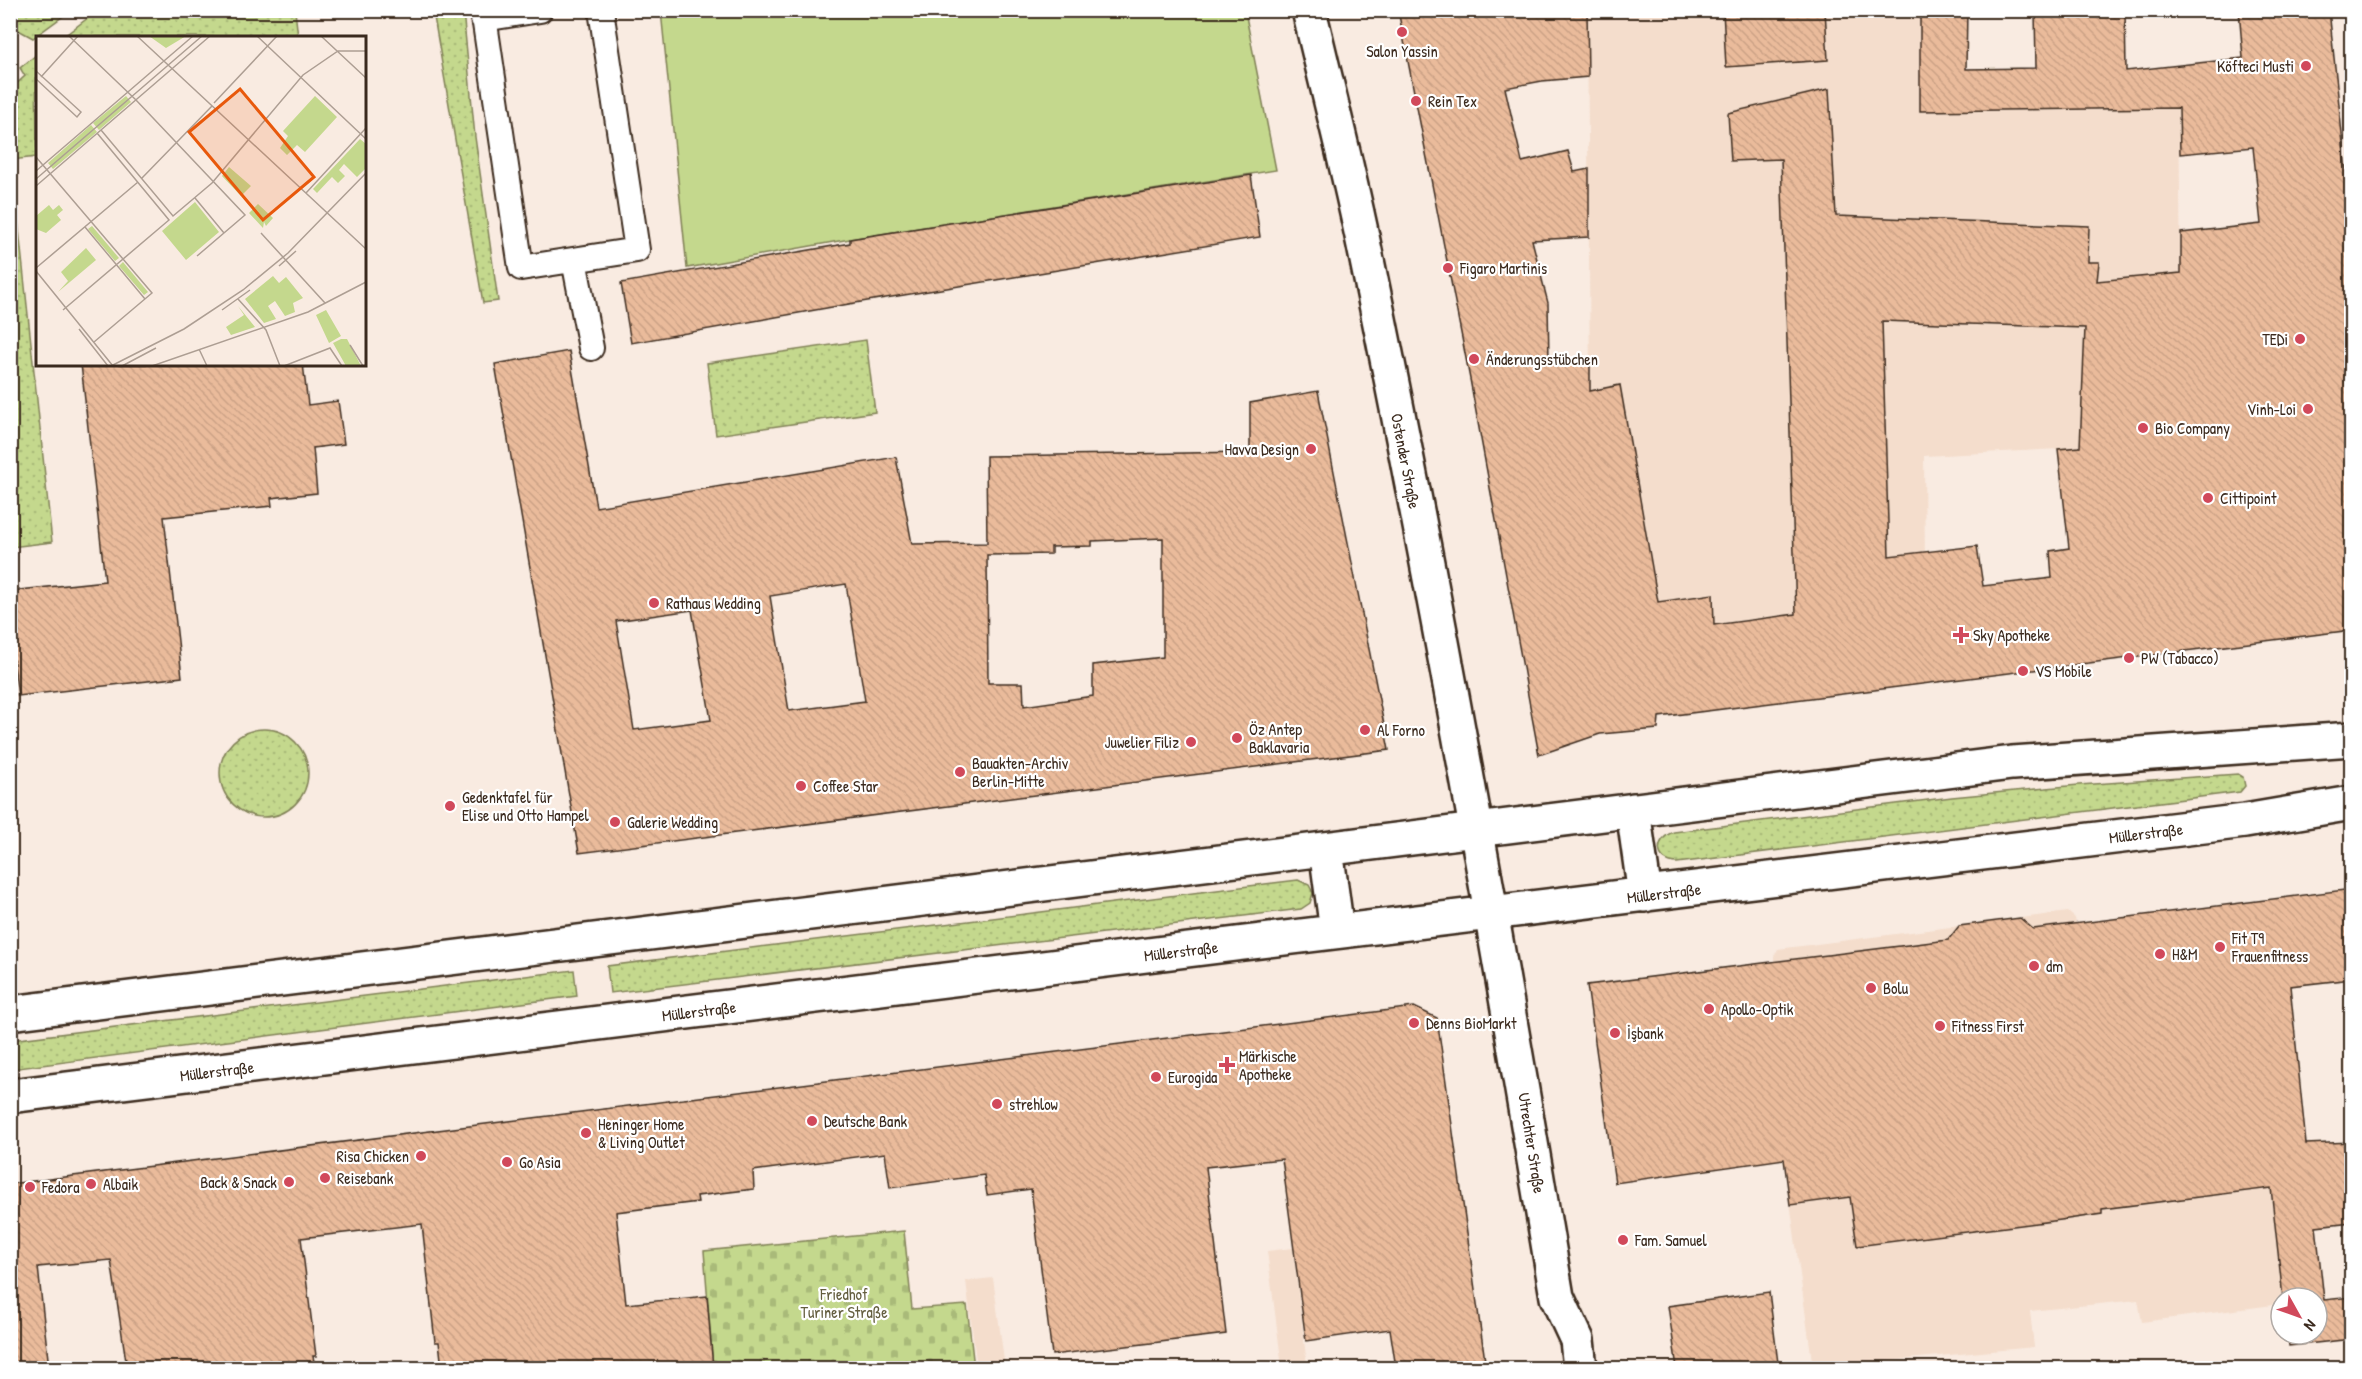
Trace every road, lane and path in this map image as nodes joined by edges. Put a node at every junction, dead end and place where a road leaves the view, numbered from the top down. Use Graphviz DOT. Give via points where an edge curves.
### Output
graph roads {
  1 [pos="540,10"];
  2 [pos="601,10"];
  3 [pos="1309,10"];
  4 [pos="483,15"];
  5 [pos="574,260"];
  6 [pos="591,348"];
  7 [pos="2352,739"];
  8 [pos="2352,803"];
  9 [pos="1633,810"];
  10 [pos="1478,830"];
  11 [pos="1326,849"];
  12 [pos="1645,895"];
  13 [pos="1492,913"];
  14 [pos="1337,931"];
  15 [pos="10,1013"];
  16 [pos="10,1096"];
  17 [pos="1580,1368"];
  1 -- 4 [label="lane"];
  2 -- 5 [label="lane" via="637,250"];
  3 -- 10 [label="main road, Ostender Straße" via="1365,251"];
  4 -- 5 [label="lane" via="521,268"];
  5 -- 6 [label="lane"];
  7 -- 9 [label="main road" via="2012,763"];
  8 -- 12 [label="main road, Müllerstraße" via="2245,821"];
  9 -- 10 [label="main road"];
  9 -- 12 [label="main road"];
  10 -- 11 [label="main road"];
  10 -- 13 [label="main road, Ostender Straße"];
  11 -- 14 [label="main road"];
  11 -- 15 [label="main road"];
  12 -- 13 [label="main road, Müllerstraße"];
  13 -- 14 [label="main road, Müllerstraße"];
  13 -- 17 [label="main road, Utrechter Straße" via="1557,1297 1576,1340"];
  14 -- 16 [label="main road, Müllerstraße"];
}
